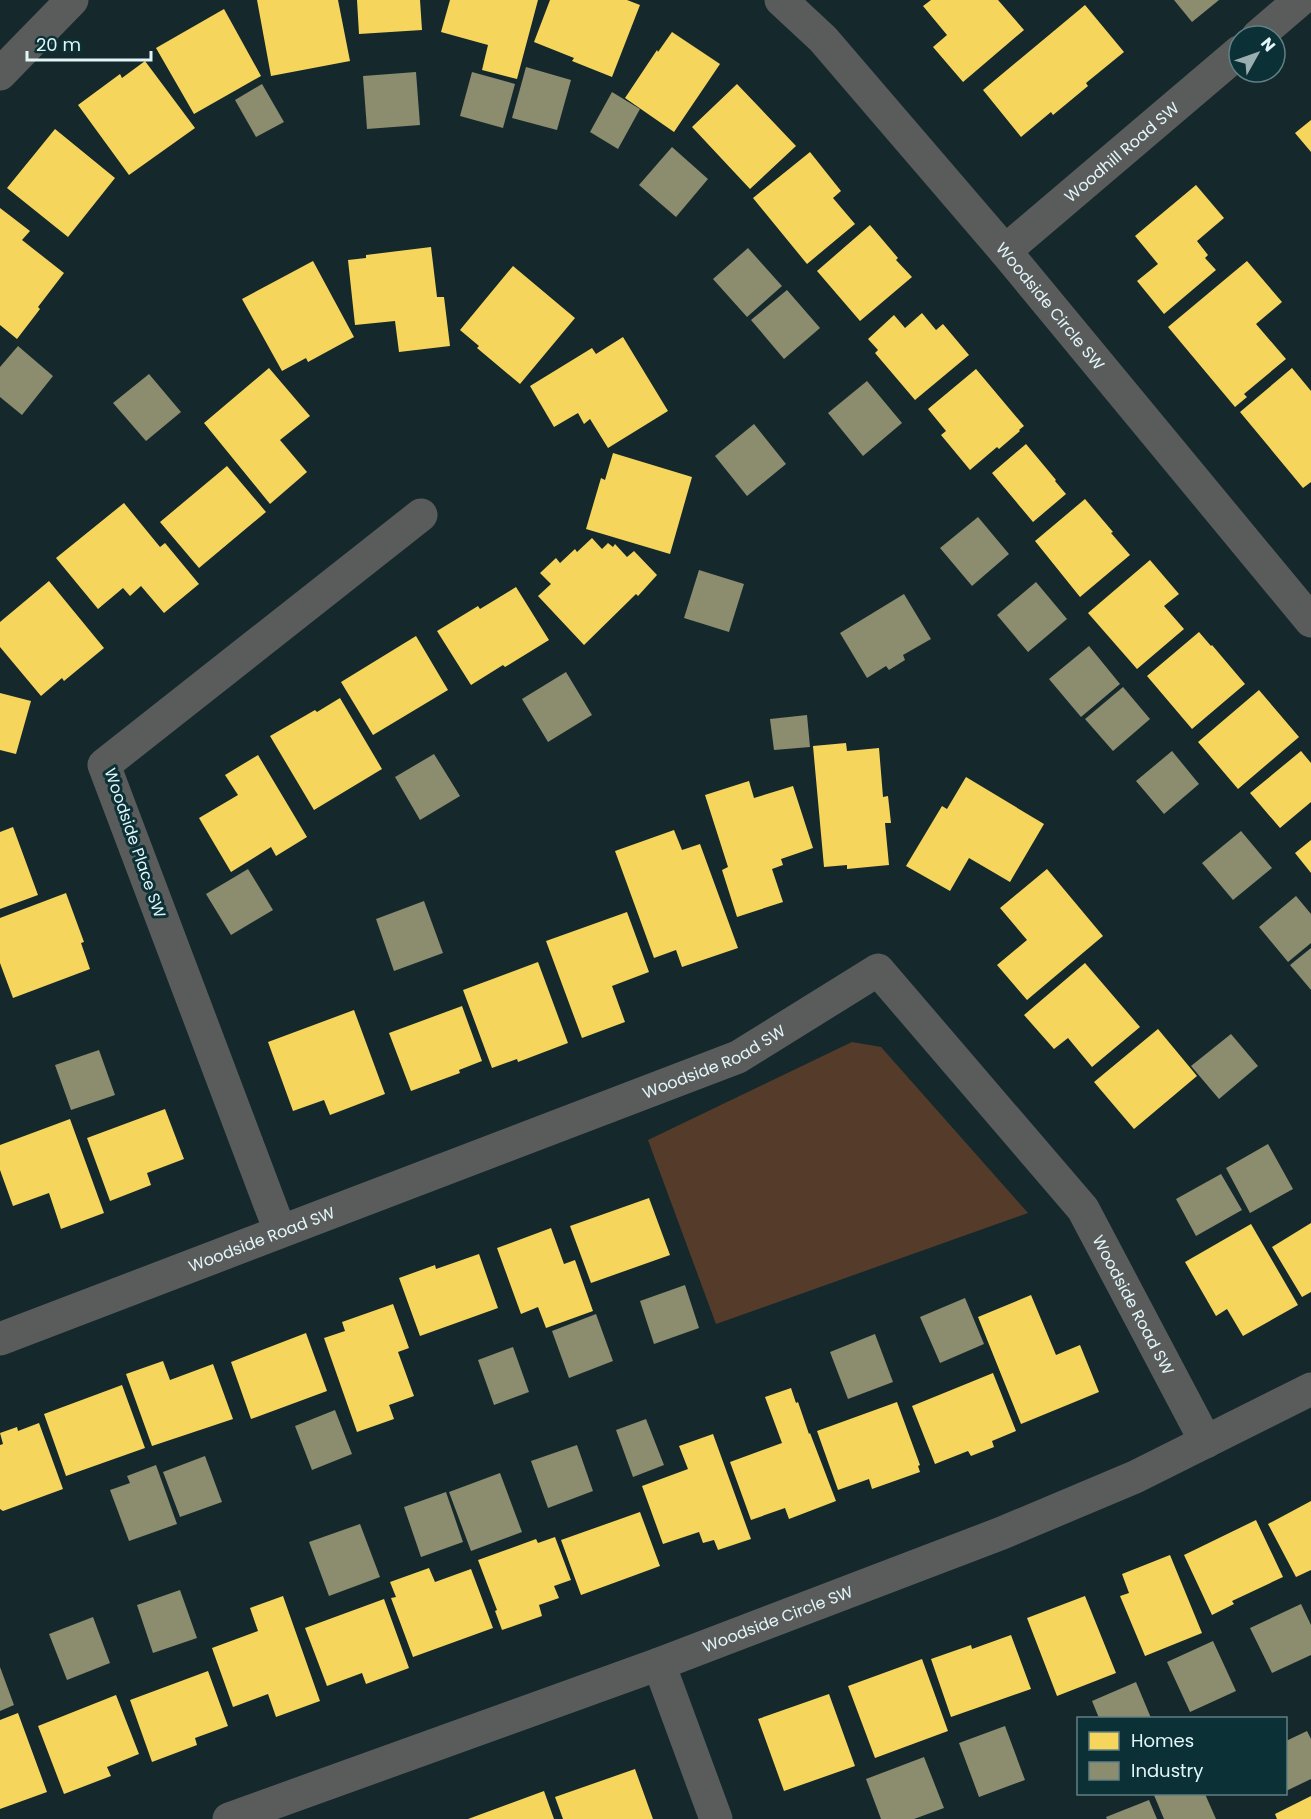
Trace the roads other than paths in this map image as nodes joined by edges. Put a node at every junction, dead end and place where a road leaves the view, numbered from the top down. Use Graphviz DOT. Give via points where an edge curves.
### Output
graph roads {
  1 [pos="72,0"];
  2 [pos="781,0"];
  3 [pos="1299,0"];
  4 [pos="1272,24"];
  5 [pos="1227,62"];
  6 [pos="0,74"];
  7 [pos="1005,251"];
  8 [pos="421,515"];
  9 [pos="1311,621"];
  10 [pos="279,1231"];
  11 [pos="0,1339"];
  12 [pos="1311,1389"];
  13 [pos="1206,1442"];
  14 [pos="659,1664"];
  15 [pos="229,1819"];
  16 [pos="716,1819"];
  1 -- 6 [label="street"];
  2 -- 7 [label="street, Woodside Circle SW" via="823,39"];
  3 -- 4 [label="street"];
  5 -- 7 [label="street, Woodhill Road SW"];
  7 -- 9 [label="street, Woodside Circle SW"];
  8 -- 10 [label="street, Woodside Place SW" via="104,765"];
  10 -- 11 [label="street, Woodside Road SW"];
  10 -- 13 [label="street, Woodside Road SW" via="738,1057 878,970 1083,1209"];
  12 -- 13 [label="street, Woodside Circle SW"];
  13 -- 14 [label="street, Woodside Circle SW" via="1135,1477 1002,1533"];
  14 -- 15 [label="street, Woodside Circle SW"];
  14 -- 16 [label="street"];
}
